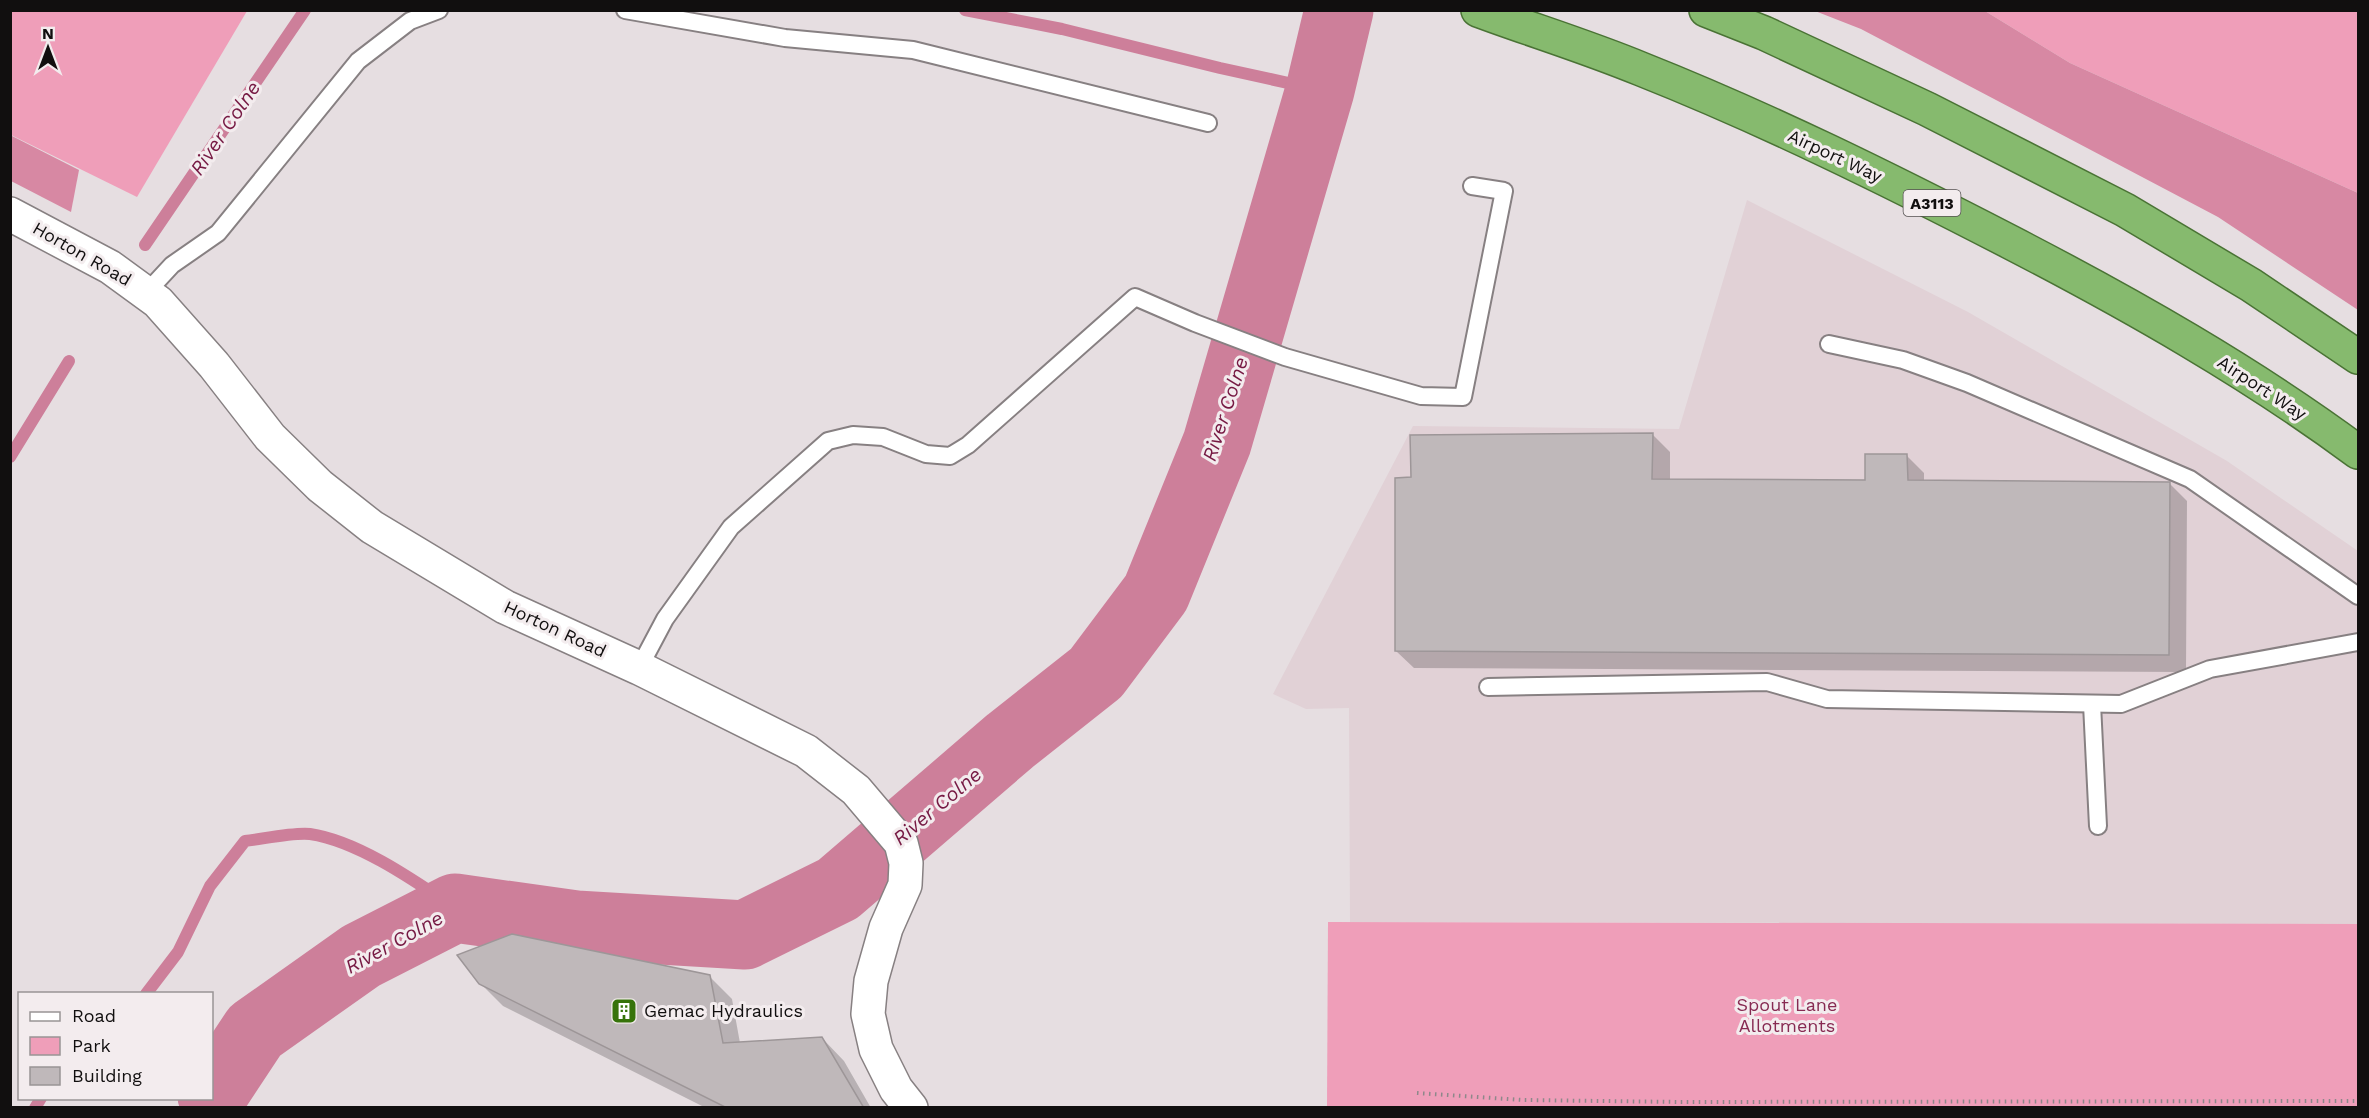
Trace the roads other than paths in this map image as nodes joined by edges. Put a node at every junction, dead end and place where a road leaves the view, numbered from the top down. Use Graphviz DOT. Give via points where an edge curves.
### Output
graph roads {
  1 [pos="439,10"];
  2 [pos="625,10"];
  3 [pos="1478,10"];
  4 [pos="1706,10"];
  5 [pos="1208,123"];
  6 [pos="1472,186"];
  7 [pos="10,214"];
  8 [pos="146,293"];
  9 [pos="1829,344"];
  10 [pos="2358,357"];
  11 [pos="2358,452"];
  12 [pos="2358,596"];
  13 [pos="2358,642"];
  14 [pos="639,668"];
  15 [pos="1488,687"];
  16 [pos="2092,704"];
  17 [pos="2098,826"];
  18 [pos="911,1107"];
  1 -- 8 [label="lane" via="410,21 358,61 218,233 172,265"];
  2 -- 5 [label="lane" via="785,38 913,50"];
  3 -- 11 [label="highway, Airport Way / A3113" via="1641,69 1797,137 1948,210 2093,285 2240,372"];
  4 -- 10 [label="highway" via="1927,109 2125,210 2251,285"];
  6 -- 14 [label="lane" via="1504,191 1463,397 1421,396 1285,357 1135,297 968,446 950,456 926,454 883,437 853,435 828,441 731,527 665,619"];
  7 -- 8 [label="street, Horton Road" via="110,267"];
  8 -- 14 [label="street, Horton Road" via="214,365 270,437 320,486 372,528 505,607"];
  9 -- 12 [label="lane" via="1903,360 1967,382 2190,478"];
  13 -- 16 [label="lane" via="2210,669 2121,704"];
  14 -- 18 [label="street, Horton Road" via="806,751 856,790 901,843 906,863 905,885 886,928 871,981 868,1014 876,1049 896,1089"];
  15 -- 16 [label="lane" via="1767,682 1827,699"];
  16 -- 17 [label="lane"];
}
